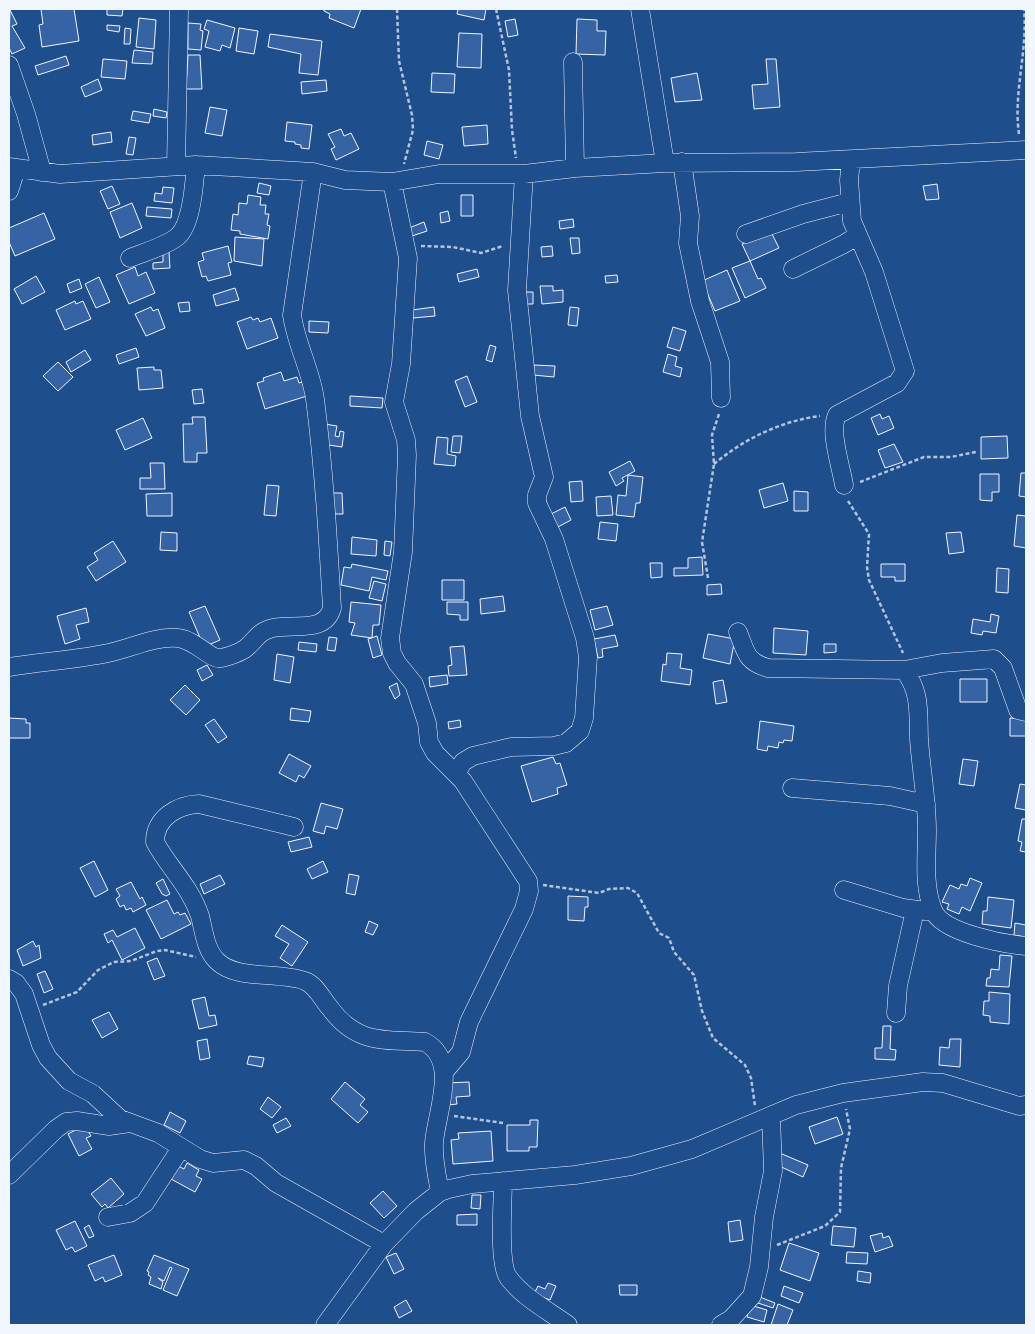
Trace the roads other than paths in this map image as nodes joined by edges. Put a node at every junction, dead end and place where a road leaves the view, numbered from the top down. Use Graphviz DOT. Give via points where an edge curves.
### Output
graph roads {
  1 [pos="179,9"];
  2 [pos="640,9"];
  3 [pos="573,62"];
  4 [pos="9,65"];
  5 [pos="1024,150"];
  6 [pos="851,160"];
  7 [pos="674,162"];
  8 [pos="176,166"];
  9 [pos="196,166"];
  10 [pos="12,168"];
  11 [pos="575,168"];
  12 [pos="42,172"];
  13 [pos="314,172"];
  14 [pos="521,174"];
  15 [pos="397,181"];
  16 [pos="9,191"];
  17 [pos="849,202"];
  18 [pos="746,234"];
  19 [pos="858,235"];
  20 [pos="130,258"];
  21 [pos="793,269"];
  22 [pos="721,398"];
  23 [pos="844,485"];
  24 [pos="738,632"];
  25 [pos="9,667"];
  26 [pos="907,669"];
  27 [pos="1026,712"];
  28 [pos="456,774"];
  29 [pos="792,788"];
  30 [pos="926,804"];
  31 [pos="294,826"];
  32 [pos="844,890"];
  33 [pos="915,910"];
  34 [pos="934,912"];
  35 [pos="1026,946"];
  36 [pos="9,979"];
  37 [pos="896,1012"];
  38 [pos="444,1072"];
  39 [pos="1026,1105"];
  40 [pos="765,1118"];
  41 [pos="130,1123"];
  42 [pos="181,1148"];
  43 [pos="9,1175"];
  44 [pos="503,1181"];
  45 [pos="440,1192"];
  46 [pos="108,1217"];
  47 [pos="384,1244"];
  48 [pos="325,1325"];
  49 [pos="568,1325"];
  50 [pos="721,1325"];
  1 -- 8 [label="street"];
  2 -- 7 [label="street"];
  3 -- 11 [label="street"];
  4 -- 12 [label="street"];
  5 -- 6 [label="street"];
  6 -- 7 [label="street"];
  6 -- 17 [label="street"];
  7 -- 11 [label="street"];
  7 -- 22 [label="street" via="690,216 688,243 700,301 720,362"];
  8 -- 9 [label="street"];
  8 -- 12 [label="street" via="60,174"];
  9 -- 13 [label="street"];
  9 -- 20 [label="street" via="192,198 182,231 164,244"];
  10 -- 12 [label="street"];
  10 -- 16 [label="street"];
  11 -- 14 [label="street"];
  13 -- 15 [label="street" via="345,180"];
  13 -- 25 [label="street" via="292,315 295,335 315,397 323,467 330,616 322,624 266,630 254,637 246,648 220,658 212,657 194,642 178,638 157,639 102,655"];
  14 -- 15 [label="street" via="439,174"];
  14 -- 28 [label="street" via="517,290 530,416 544,477 536,495 554,539 585,638 588,657 584,718 580,731 566,743 511,747 473,756 463,762"];
  15 -- 28 [label="street" via="408,269 401,364 394,402 406,440 405,526 390,638 397,663 414,684 427,723 429,742"];
  17 -- 18 [label="street"];
  17 -- 19 [label="street"];
  19 -- 21 [label="street"];
  19 -- 23 [label="street" via="874,272 905,372 897,383 836,414 833,432"];
  24 -- 26 [label="street" via="748,658 768,668"];
  26 -- 27 [label="street" via="994,659 1002,668 1018,710"];
  26 -- 30 [label="street" via="919,705"];
  28 -- 38 [label="street" via="528,881 529,891 524,909 469,1022 461,1052"];
  29 -- 30 [label="street" via="890,796"];
  30 -- 34 [label="street" via="928,893"];
  31 -- 38 [label="street" via="199,804 186,804 172,810 155,832 155,842 192,894 209,950 217,961 226,968 252,974 304,980 312,984 332,1012 354,1032 376,1039 425,1042 435,1052"];
  32 -- 33 [label="street"];
  33 -- 34 [label="street"];
  33 -- 37 [label="street" via="898,986"];
  34 -- 35 [label="street" via="945,924 970,934"];
  36 -- 41 [label="street" via="24,994 41,1045 58,1070 69,1081 93,1094 120,1119"];
  38 -- 45 [label="street" via="434,1150"];
  39 -- 40 [label="street" via="1019,1106 943,1083 923,1082 843,1093 796,1105"];
  40 -- 44 [label="street" via="692,1149 631,1166"];
  40 -- 50 [label="street" via="773,1171 762,1249 752,1296 731,1320"];
  41 -- 42 [label="street" via="158,1133"];
  41 -- 43 [label="street" via="109,1126 66,1122"];
  42 -- 46 [label="street" via="145,1203 130,1213"];
  42 -- 47 [label="street" via="213,1164 244,1160 276,1183"];
  44 -- 45 [label="street"];
  44 -- 49 [label="street" via="503,1260 507,1276 519,1290"];
  45 -- 47 [label="street"];
  47 -- 48 [label="street"];
}
